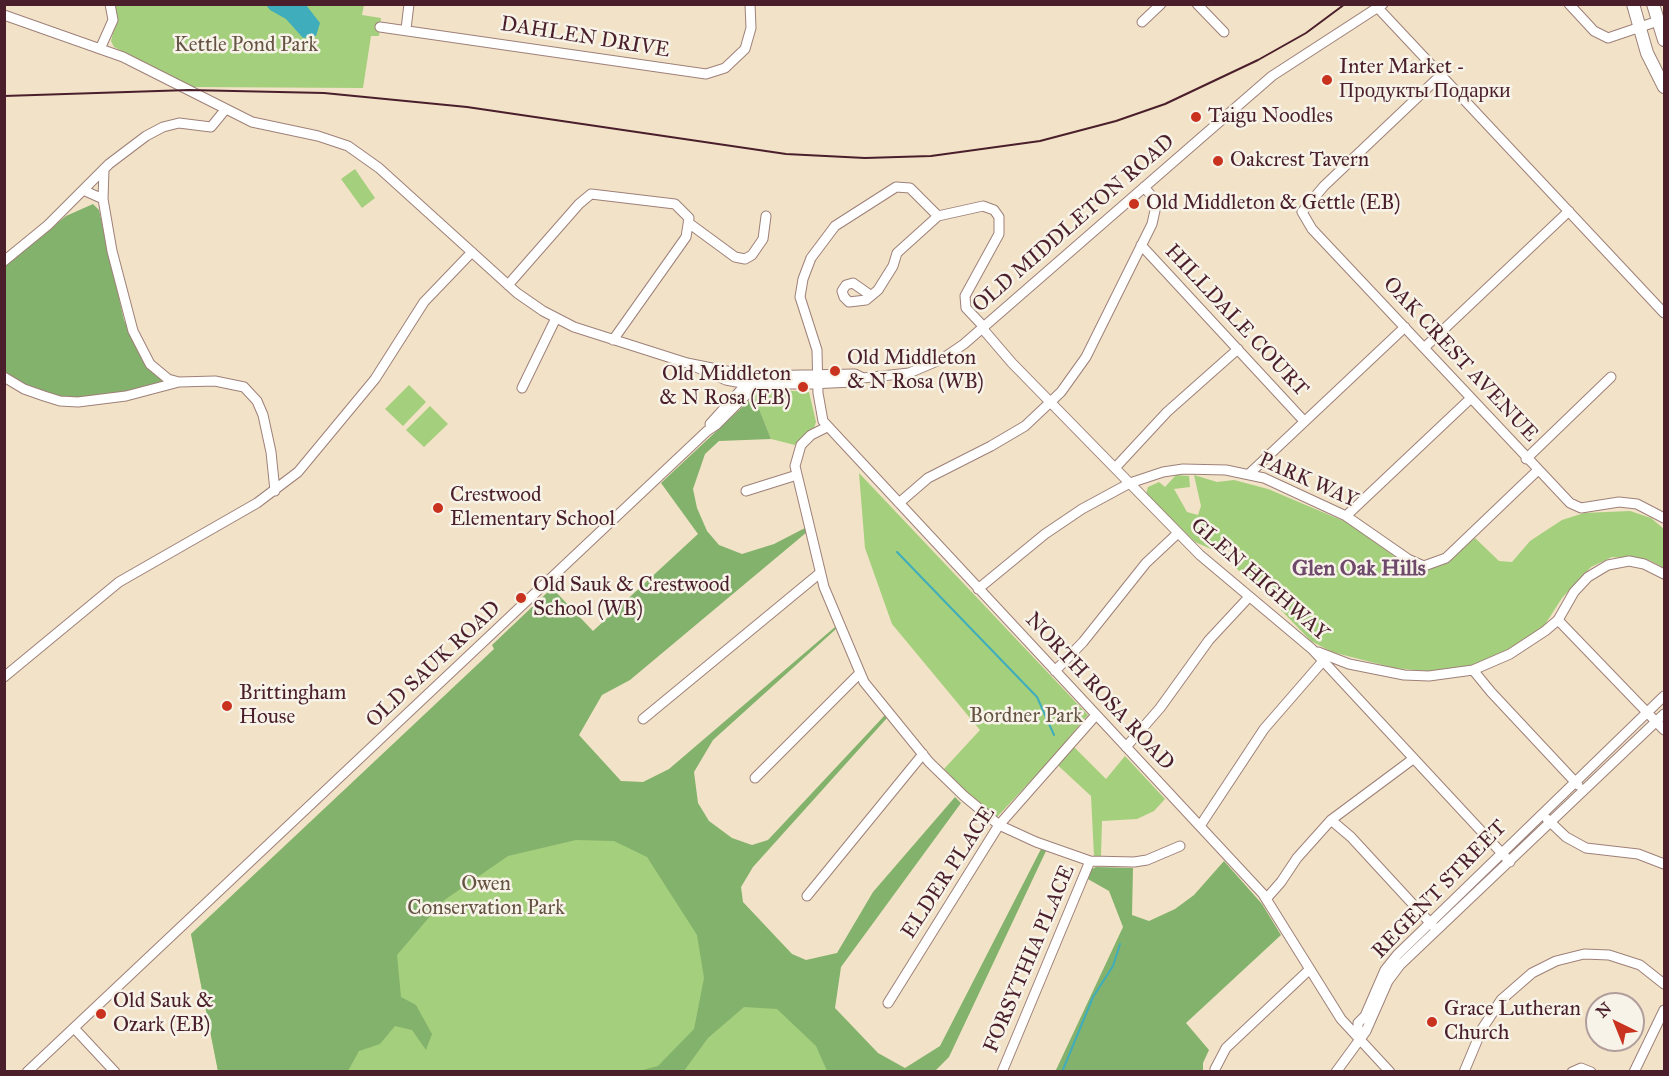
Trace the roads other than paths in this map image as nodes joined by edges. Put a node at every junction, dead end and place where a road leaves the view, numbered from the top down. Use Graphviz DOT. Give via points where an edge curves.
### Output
graph roads {
  1 [pos="110,4"];
  2 [pos="409,4"];
  3 [pos="750,4"];
  4 [pos="1161,4"];
  5 [pos="1197,4"];
  6 [pos="1569,4"];
  7 [pos="1633,4"];
  8 [pos="1653,4"];
  9 [pos="1380,6"];
  10 [pos="4,15"];
  11 [pos="1658,21"];
  12 [pos="1142,22"];
  13 [pos="380,27"];
  14 [pos="1639,27"];
  15 [pos="406,29"];
  16 [pos="1224,33"];
  17 [pos="1665,40"];
  18 [pos="100,49"];
  19 [pos="1441,75"];
  20 [pos="1665,87"];
  21 [pos="221,108"];
  22 [pos="104,169"];
  23 [pos="1144,187"];
  24 [pos="83,190"];
  25 [pos="103,199"];
  26 [pos="1569,211"];
  27 [pos="766,216"];
  28 [pos="938,216"];
  29 [pos="690,224"];
  30 [pos="1141,245"];
  31 [pos="472,252"];
  32 [pos="4,261"];
  33 [pos="508,285"];
  34 [pos="870,295"];
  35 [pos="1665,313"];
  36 [pos="556,318"];
  37 [pos="983,327"];
  38 [pos="1405,327"];
  39 [pos="613,340"];
  40 [pos="1424,348"];
  41 [pos="1238,349"];
  42 [pos="687,363"];
  43 [pos="4,377"];
  44 [pos="1611,377"];
  45 [pos="726,380"];
  46 [pos="818,380"];
  47 [pos="751,381"];
  48 [pos="179,382"];
  49 [pos="522,388"];
  50 [pos="1470,399"];
  51 [pos="730,400"];
  52 [pos="1052,403"];
  53 [pos="1304,421"];
  54 [pos="827,427"];
  55 [pos="707,431"];
  56 [pos="1526,459"];
  57 [pos="1115,468"];
  58 [pos="1538,470"];
  59 [pos="1250,472"];
  60 [pos="797,475"];
  61 [pos="1130,483"];
  62 [pos="275,491"];
  63 [pos="746,491"];
  64 [pos="898,503"];
  65 [pos="1346,516"];
  66 [pos="1665,518"];
  67 [pos="1178,533"];
  68 [pos="820,573"];
  69 [pos="1665,574"];
  70 [pos="978,589"];
  71 [pos="1249,597"];
  72 [pos="1558,620"];
  73 [pos="1312,649"];
  74 [pos="1323,661"];
  75 [pos="1473,670"];
  76 [pos="1055,671"];
  77 [pos="860,673"];
  78 [pos="4,677"];
  79 [pos="1665,696"];
  80 [pos="1648,712"];
  81 [pos="1665,714"];
  82 [pos="1096,715"];
  83 [pos="643,719"];
  84 [pos="1657,721"];
  85 [pos="1665,730"];
  86 [pos="1126,747"];
  87 [pos="923,754"];
  88 [pos="1413,759"];
  89 [pos="754,778"];
  90 [pos="1575,782"];
  91 [pos="1585,791"];
  92 [pos="1541,813"];
  93 [pos="1331,820"];
  94 [pos="1551,823"];
  95 [pos="999,825"];
  96 [pos="1200,826"];
  97 [pos="1180,846"];
  98 [pos="1501,853"];
  99 [pos="1090,861"];
  100 [pos="1510,862"];
  101 [pos="1665,864"];
  102 [pos="807,896"];
  103 [pos="1266,899"];
  104 [pos="1433,927"];
  105 [pos="1310,969"];
  106 [pos="1665,984"];
  107 [pos="888,1003"];
  108 [pos="1665,1010"];
  109 [pos="74,1028"];
  110 [pos="1358,1038"];
  111 [pos="1215,1069"];
  112 [pos="27,1071"];
  113 [pos="115,1071"];
  114 [pos="1002,1071"];
  115 [pos="1336,1071"];
  116 [pos="1390,1071"];
  117 [pos="1464,1071"];
  118 [pos="1572,1071"];
  119 [pos="1591,1071"];
  120 [pos="1634,1071"];
  1 -- 18 [label="street" via="113,20"];
  2 -- 15 [label="street"];
  3 -- 15 [label="street, DAHLEN DRIVE" via="752,28 742,53 725,68 695,74"];
  4 -- 12 [label="street"];
  5 -- 16 [label="street"];
  6 -- 14 [label="street" via="1601,35 1617,36"];
  7 -- 14 [label="main road"];
  8 -- 11 [label="main road"];
  9 -- 19 [label="street"];
  9 -- 23 [label="street, OLD MIDDLETON ROAD" via="1272,76"];
  10 -- 18 [label="street, OLD MIDDLETON ROAD"];
  11 -- 14 [label="street"];
  11 -- 17 [label="main road"];
  13 -- 15 [label="street, DAHLEN DRIVE"];
  14 -- 20 [label="main road"];
  18 -- 21 [label="street, OLD MIDDLETON ROAD" via="144,67"];
  19 -- 26 [label="street"];
  19 -- 38 [label="street, OAK CREST AVENUE" via="1302,212 1312,229"];
  21 -- 22 [label="street" via="211,127 179,123 158,130"];
  21 -- 31 [label="street, OLD MIDDLETON ROAD" via="264,126 348,146 374,164"];
  22 -- 24 [label="street"];
  22 -- 25 [label="street"];
  23 -- 30 [label="street" via="1156,206"];
  23 -- 37 [label="street, OLD MIDDLETON ROAD"];
  24 -- 25 [label="street"];
  24 -- 32 [label="street"];
  25 -- 48 [label="street" via="117,276 133,331 150,364 168,379"];
  26 -- 35 [label="street"];
  26 -- 40 [label="street"];
  27 -- 29 [label="street" via="763,239 746,259 735,257"];
  28 -- 34 [label="street" via="897,253 878,290"];
  28 -- 37 [label="street, GLEN HIGHWAY" via="983,206 999,217 999,234 965,296 966,308"];
  28 -- 46 [label="street, NORTH ROSA ROAD" via="910,188 900,186 826,234 805,271 800,297 817,350"];
  29 -- 33 [label="street" via="686,212 675,204 591,194"];
  29 -- 39 [label="street" via="686,237"];
  30 -- 41 [label="street, HILLDALE COURT"];
  30 -- 52 [label="street" via="1086,357"];
  31 -- 33 [label="street, OLD MIDDLETON ROAD"];
  31 -- 62 [label="street" via="424,302 385,366 334,430 298,472"];
  33 -- 36 [label="street, OLD MIDDLETON ROAD"];
  36 -- 39 [label="street, OLD MIDDLETON ROAD"];
  36 -- 49 [label="street"];
  37 -- 46 [label="street, OLD MIDDLETON ROAD" via="953,352 926,367 903,374 863,378 855,374"];
  37 -- 52 [label="street, GLEN HIGHWAY"];
  38 -- 40 [label="street, OAK CREST AVENUE"];
  38 -- 53 [label="street"];
  39 -- 42 [label="street, OLD MIDDLETON ROAD"];
  40 -- 50 [label="street, OAK CREST AVENUE"];
  41 -- 53 [label="street, HILLDALE COURT"];
  41 -- 57 [label="street" via="1167,412"];
  42 -- 45 [label="street, OLD MIDDLETON ROAD"];
  42 -- 47 [label="street, OLD MIDDLETON ROAD"];
  43 -- 48 [label="street" via="44,396 78,402 126,396"];
  44 -- 56 [label="street"];
  45 -- 47 [label="street, OLD MIDDLETON ROAD"];
  45 -- 51 [label="street"];
  46 -- 47 [label="street, OLD MIDDLETON ROAD"];
  46 -- 54 [label="street, NORTH ROSA ROAD" via="820,411"];
  47 -- 51 [label="street, OLD SAUK ROAD"];
  47 -- 55 [label="street, OLD SAUK ROAD" via="716,426"];
  48 -- 62 [label="street" via="237,384 250,393 263,415"];
  50 -- 56 [label="street, OAK CREST AVENUE"];
  50 -- 65 [label="street"];
  51 -- 55 [label="street, OLD SAUK ROAD"];
  52 -- 57 [label="street, GLEN HIGHWAY"];
  52 -- 64 [label="street" via="1025,426 928,478"];
  53 -- 59 [label="street"];
  54 -- 60 [label="street" via="811,435 798,449"];
  54 -- 64 [label="street, NORTH ROSA ROAD"];
  55 -- 109 [label="street, OLD SAUK ROAD"];
  56 -- 58 [label="street, OAK CREST AVENUE"];
  57 -- 61 [label="street, GLEN HIGHWAY"];
  58 -- 65 [label="street, PARK WAY" via="1436,564 1420,566"];
  58 -- 66 [label="street, OAK CREST AVENUE" via="1570,503 1586,508 1619,502 1636,504"];
  59 -- 61 [label="street, PARK WAY" via="1183,469"];
  59 -- 65 [label="street, PARK WAY"];
  60 -- 63 [label="street"];
  60 -- 68 [label="street"];
  61 -- 67 [label="street, GLEN HIGHWAY"];
  61 -- 70 [label="street, PARK WAY" via="1061,522"];
  62 -- 78 [label="street" via="119,582"];
  64 -- 70 [label="street, NORTH ROSA ROAD"];
  67 -- 71 [label="street, GLEN HIGHWAY"];
  67 -- 76 [label="street" via="1146,563"];
  68 -- 77 [label="street"];
  68 -- 83 [label="street"];
  69 -- 72 [label="street" via="1629,561 1608,565 1574,592"];
  70 -- 76 [label="street, NORTH ROSA ROAD"];
  71 -- 73 [label="street, GLEN HIGHWAY"];
  71 -- 86 [label="street" via="1209,640"];
  72 -- 75 [label="street" via="1510,654"];
  72 -- 80 [label="street"];
  73 -- 74 [label="street, GLEN HIGHWAY"];
  73 -- 75 [label="street" via="1349,664 1404,675"];
  74 -- 88 [label="street, GLEN HIGHWAY"];
  74 -- 96 [label="street" via="1264,729"];
  75 -- 90 [label="street"];
  76 -- 82 [label="street, NORTH ROSA ROAD"];
  77 -- 87 [label="street"];
  77 -- 89 [label="street"];
  79 -- 80 [label="street, REGENT STREET"];
  80 -- 84 [label="street"];
  80 -- 90 [label="street, REGENT STREET"];
  81 -- 84 [label="street, REGENT STREET"];
  82 -- 86 [label="street, NORTH ROSA ROAD"];
  82 -- 95 [label="street, ELDER PLACE"];
  84 -- 85 [label="street"];
  84 -- 91 [label="street, REGENT STREET"];
  86 -- 96 [label="street, NORTH ROSA ROAD"];
  87 -- 95 [label="street" via="946,780"];
  87 -- 102 [label="street"];
  88 -- 93 [label="street"];
  88 -- 98 [label="street, GLEN HIGHWAY"];
  90 -- 91 [label="street"];
  90 -- 92 [label="street, REGENT STREET"];
  91 -- 94 [label="street, REGENT STREET"];
  92 -- 94 [label="street"];
  92 -- 98 [label="street, REGENT STREET"];
  93 -- 103 [label="street"];
  93 -- 104 [label="street"];
  94 -- 100 [label="street, REGENT STREET"];
  94 -- 101 [label="street" via="1586,848 1638,854"];
  95 -- 99 [label="street"];
  95 -- 107 [label="street, ELDER PLACE"];
  96 -- 103 [label="street, NORTH ROSA ROAD"];
  97 -- 99 [label="street" via="1148,860"];
  98 -- 100 [label="street, GLEN HIGHWAY"];
  98 -- 104 [label="street, REGENT STREET"];
  99 -- 114 [label="street, FORSYTHIA PLACE"];
  100 -- 104 [label="street, REGENT STREET"];
  103 -- 105 [label="street, NORTH ROSA ROAD"];
  104 -- 110 [label="street, REGENT STREET" via="1385,970 1365,1016 1358,1023"];
  105 -- 110 [label="street, NORTH ROSA ROAD"];
  105 -- 111 [label="street" via="1226,1048"];
  106 -- 117 [label="street" via="1640,966 1609,955 1584,954 1556,961 1532,974 1501,1000 1482,1029"];
  108 -- 120 [label="street"];
  109 -- 112 [label="street, OLD SAUK ROAD"];
  109 -- 113 [label="street"];
  110 -- 115 [label="street, REGENT STREET"];
  110 -- 116 [label="street, NORTH ROSA ROAD"];
  118 -- 119 [label="street"];
}
